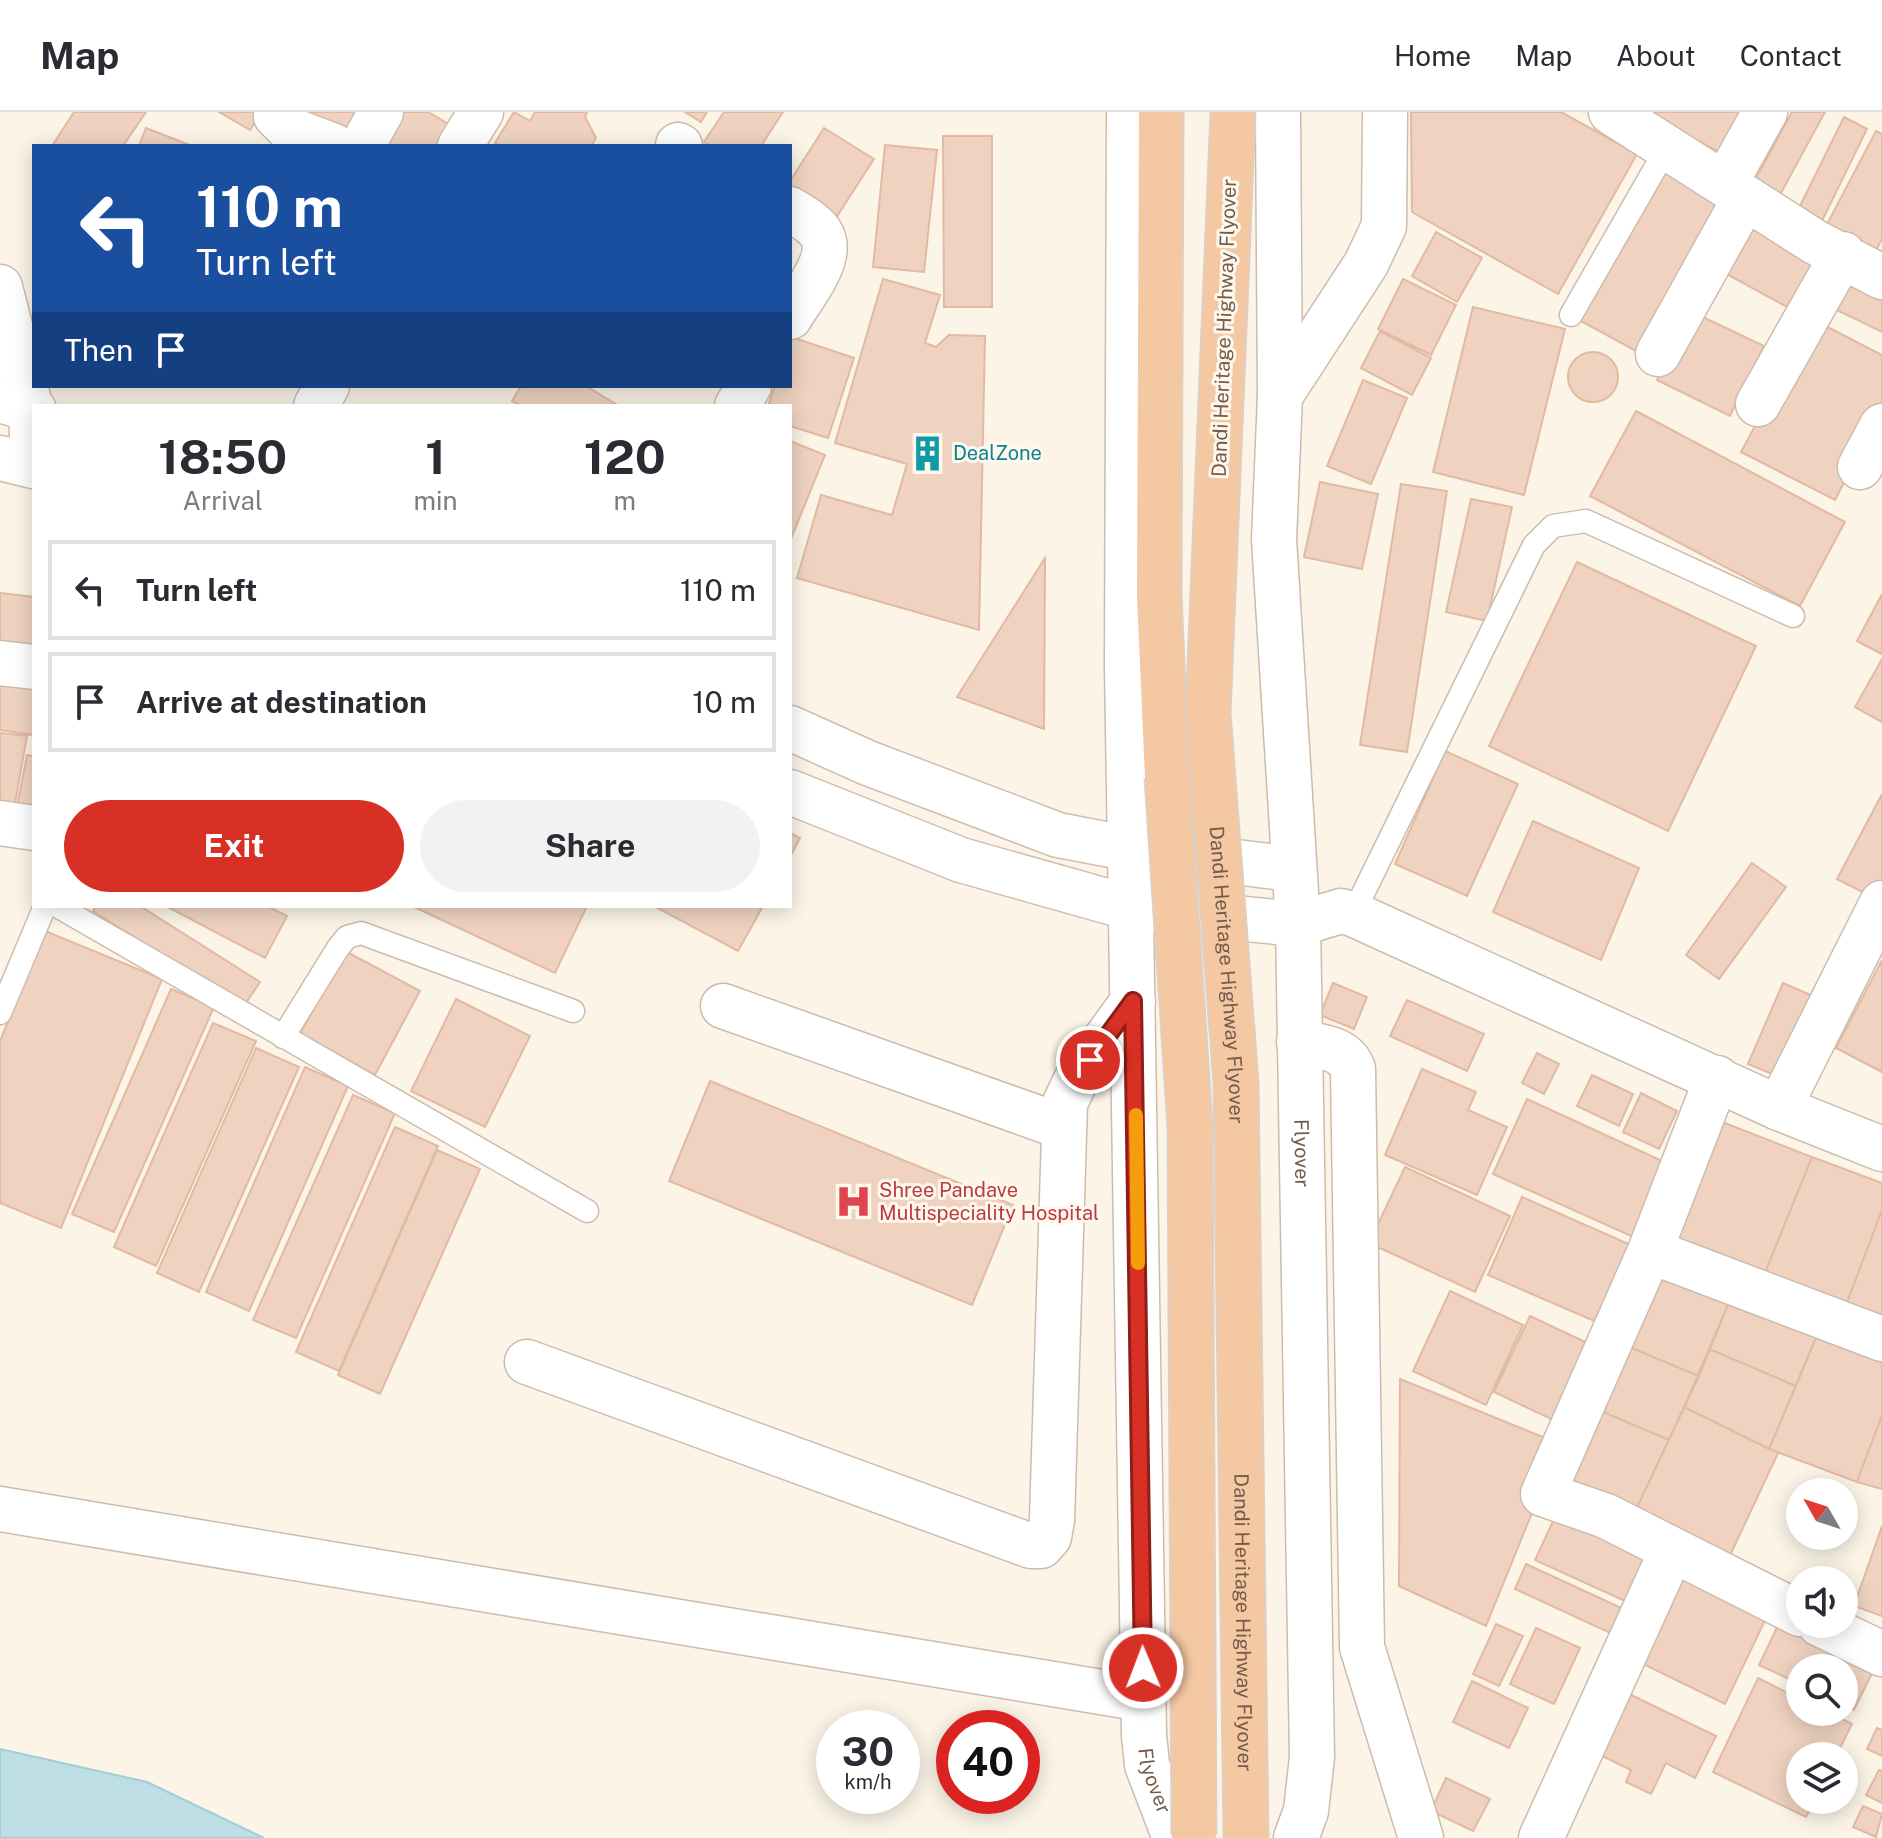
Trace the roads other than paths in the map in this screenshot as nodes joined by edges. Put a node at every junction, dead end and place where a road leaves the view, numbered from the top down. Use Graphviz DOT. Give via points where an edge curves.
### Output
graph roads {
  1 [pos="277,112"];
  2 [pos="381,112"];
  3 [pos="481,112"];
  4 [pos="1129,112"];
  5 [pos="1161,112"];
  6 [pos="1233,112"];
  7 [pos="1278,112"];
  8 [pos="1385,112"];
  9 [pos="1611,112"];
  10 [pos="1765,112"];
  11 [pos="329,144"];
  12 [pos="363,144"];
  13 [pos="461,144"];
  14 [pos="1668,146"];
  15 [pos="1735,190"];
  16 [pos="792,211"];
  17 [pos="1843,254"];
  18 [pos="1882,277"];
  19 [pos="0,287"];
  20 [pos="792,314"];
  21 [pos="1571,315"];
  22 [pos="1658,354"];
  23 [pos="1280,396"];
  24 [pos="1758,404"];
  25 [pos="22,406"];
  26 [pos="1882,426"];
  27 [pos="22,463"];
  28 [pos="1860,467"];
  29 [pos="1793,616"];
  30 [pos="0,663"];
  31 [pos="32,667"];
  32 [pos="792,729"];
  33 [pos="792,793"];
  34 [pos="0,823"];
  35 [pos="32,828"];
  36 [pos="1131,849"];
  37 [pos="1292,869"];
  38 [pos="1882,903"];
  39 [pos="44,908"];
  40 [pos="60,908"];
  41 [pos="1131,908"];
  42 [pos="1347,912"];
  43 [pos="1298,924"];
  44 [pos="1871,946"];
  45 [pos="1133,1001"];
  46 [pos="723,1006"];
  47 [pos="573,1011"];
  48 [pos="0,1013"];
  49 [pos="283,1037"];
  50 [pos="1299,1042"];
  51 [pos="1717,1078"];
  52 [pos="1779,1108"];
  53 [pos="1063,1127"];
  54 [pos="1882,1149"];
  55 [pos="587,1211"];
  56 [pos="1650,1251"];
  57 [pos="1882,1339"];
  58 [pos="527,1362"];
  59 [pos="0,1509"];
  60 [pos="1671,1552"];
  61 [pos="1786,1607"];
  62 [pos="1849,1638"];
  63 [pos="1882,1654"];
  64 [pos="1143,1699"];
  65 [pos="1175,1838"];
  66 [pos="1194,1838"];
  67 [pos="1246,1838"];
  68 [pos="1296,1838"];
  69 [pos="1421,1838"];
  70 [pos="1541,1838"];
  1 -- 11 [label="street" via="289,129"];
  2 -- 12 [label="street"];
  3 -- 13 [label="street"];
  4 -- 36 [label="street, Flyover"];
  5 -- 66 [label="highway, bridge" via="1159,596 1190,1125"];
  6 -- 67 [label="highway, Dandi Heritage Highway Flyover, bridge" via="1208,713 1236,1083"];
  7 -- 23 [label="street, Flyover"];
  8 -- 23 [label="street" via="1384,226 1366,264"];
  9 -- 14 [label="street"];
  10 -- 15 [label="street"];
  14 -- 15 [label="street"];
  14 -- 21 [label="lane"];
  15 -- 17 [label="street"];
  15 -- 22 [label="street"];
  16 -- 20 [label="street" via="820,232 825,250"];
  17 -- 18 [label="street"];
  17 -- 24 [label="street"];
  19 -- 25 [label="street"];
  23 -- 37 [label="street, Flyover" via="1274,539"];
  25 -- 27 [label="street"];
  26 -- 28 [label="street"];
  29 -- 42 [label="lane" via="1586,521 1553,526 1534,545"];
  30 -- 31 [label="street"];
  32 -- 36 [label="street" via="1058,835"];
  33 -- 41 [label="street" via="961,860"];
  34 -- 35 [label="street"];
  36 -- 37 [label="street"];
  36 -- 41 [label="street, Flyover"];
  37 -- 42 [label="street"];
  37 -- 43 [label="street, Flyover"];
  38 -- 44 [label="street"];
  39 -- 48 [label="lane"];
  40 -- 49 [label="lane"];
  41 -- 43 [label="street"];
  41 -- 45 [label="street, Flyover"];
  42 -- 43 [label="street"];
  42 -- 51 [label="street"];
  43 -- 50 [label="street, Flyover"];
  44 -- 52 [label="street"];
  45 -- 53 [label="street" via="1076,1080 1065,1103"];
  45 -- 64 [label="street, Flyover"];
  46 -- 53 [label="street"];
  47 -- 49 [label="lane" via="361,933 347,937 338,948"];
  49 -- 55 [label="lane"];
  50 -- 68 [label="street, Flyover" via="1312,1757 1306,1811"];
  50 -- 69 [label="street" via="1336,1051 1349,1058 1353,1069 1362,1647"];
  51 -- 52 [label="street"];
  51 -- 56 [label="street"];
  52 -- 54 [label="street"];
  53 -- 58 [label="street" via="1052,1520 1041,1546"];
  56 -- 57 [label="street"];
  56 -- 60 [label="street" via="1543,1494 1606,1516"];
  59 -- 64 [label="street"];
  60 -- 61 [label="street"];
  60 -- 70 [label="street"];
  62 -- 63 [label="street"];
  64 -- 65 [label="street, Flyover" via="1147,1765"];
}
